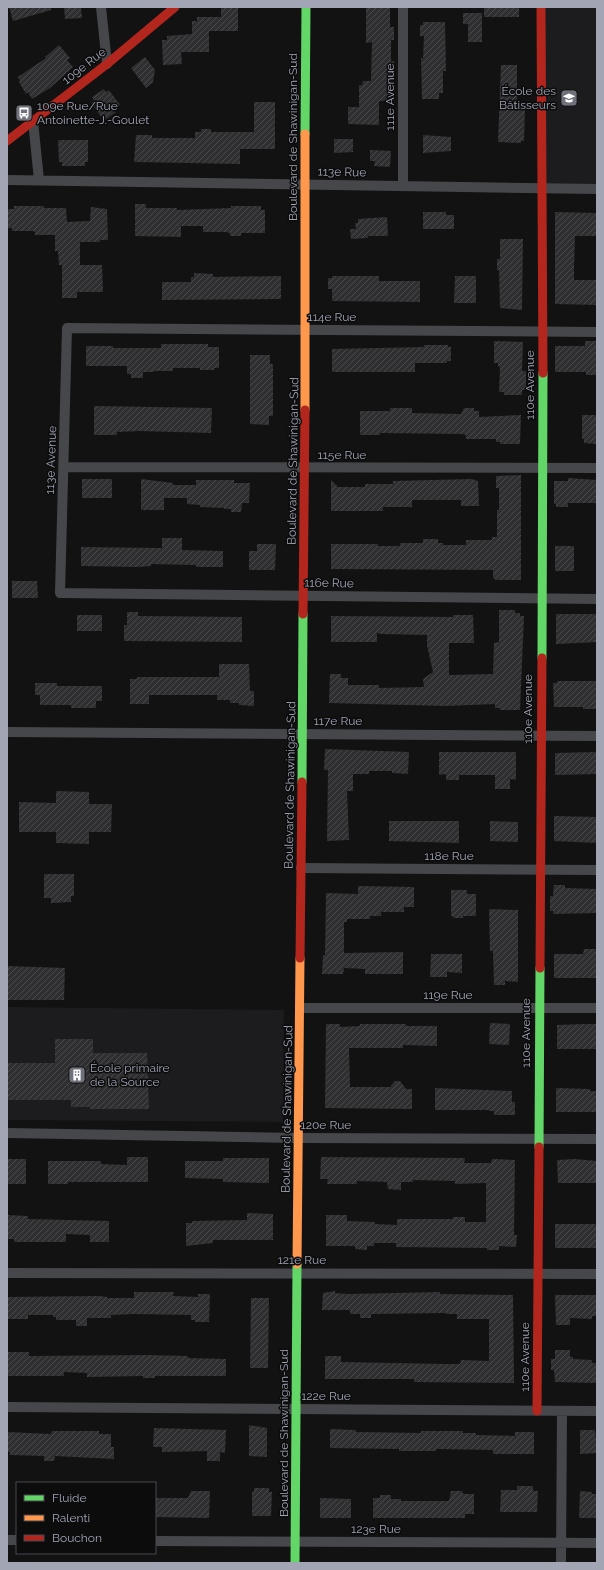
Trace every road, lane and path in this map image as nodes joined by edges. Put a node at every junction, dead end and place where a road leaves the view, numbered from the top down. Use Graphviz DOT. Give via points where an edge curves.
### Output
graph roads {
  1 [pos="101,7"];
  2 [pos="175,7"];
  3 [pos="306,7"];
  4 [pos="403,7"];
  5 [pos="541,7"];
  6 [pos="107,64"];
  7 [pos="33,121"];
  8 [pos="7,141"];
  9 [pos="7,180"];
  10 [pos="39,180"];
  11 [pos="304,185"];
  12 [pos="403,186"];
  13 [pos="540,189"];
  14 [pos="597,190"];
  15 [pos="67,328"];
  16 [pos="306,330"];
  17 [pos="542,332"];
  18 [pos="597,332"];
  19 [pos="64,467"];
  20 [pos="305,468"];
  21 [pos="543,468"];
  22 [pos="597,468"];
  23 [pos="60,593"];
  24 [pos="304,596"];
  25 [pos="542,599"];
  26 [pos="597,599"];
  27 [pos="7,732"];
  28 [pos="302,734"];
  29 [pos="541,736"];
  30 [pos="597,736"];
  31 [pos="301,868"];
  32 [pos="540,869"];
  33 [pos="597,870"];
  34 [pos="300,1008"];
  35 [pos="539,1008"];
  36 [pos="597,1008"];
  37 [pos="7,1133"];
  38 [pos="298,1138"];
  39 [pos="539,1139"];
  40 [pos="597,1139"];
  41 [pos="7,1273"];
  42 [pos="298,1273"];
  43 [pos="538,1274"];
  44 [pos="597,1274"];
  45 [pos="7,1407"];
  46 [pos="297,1409"];
  47 [pos="537,1411"];
  48 [pos="562,1411"];
  49 [pos="597,1411"];
  50 [pos="156,1541"];
  51 [pos="296,1542"];
  52 [pos="561,1543"];
  53 [pos="597,1544"];
  54 [pos="295,1563"];
  55 [pos="561,1563"];
  1 -- 6 [label="street"];
  2 -- 6 [label="street, 109e Rue"];
  3 -- 11 [label="street, Boulevard de Shawinigan-Sud"];
  4 -- 12 [label="street, 111e Avenue"];
  5 -- 13 [label="street, 110e Avenue"];
  6 -- 7 [label="street, 109e Rue"];
  7 -- 8 [label="street, 109e Rue"];
  7 -- 10 [label="street"];
  9 -- 10 [label="street, 113e Rue"];
  10 -- 11 [label="street, 113e Rue"];
  11 -- 12 [label="street, 113e Rue"];
  11 -- 16 [label="street, Boulevard de Shawinigan-Sud"];
  12 -- 13 [label="street, 113e Rue"];
  13 -- 14 [label="street, 113e Rue"];
  13 -- 17 [label="street, 110e Avenue"];
  15 -- 16 [label="street, 114e Rue"];
  15 -- 19 [label="street, 113e Avenue"];
  16 -- 17 [label="street, 114e Rue"];
  16 -- 20 [label="street, Boulevard de Shawinigan-Sud"];
  17 -- 18 [label="street, 114e Rue"];
  17 -- 21 [label="street, 110e Avenue"];
  19 -- 20 [label="street, 115e Rue"];
  19 -- 23 [label="street, 113e Avenue"];
  20 -- 21 [label="street, 115e Rue"];
  20 -- 24 [label="street, Boulevard de Shawinigan-Sud"];
  21 -- 22 [label="street, 115e Rue"];
  21 -- 25 [label="street, 110e Avenue"];
  23 -- 24 [label="street, 116e Rue"];
  24 -- 25 [label="street, 116e Rue"];
  24 -- 28 [label="street, Boulevard de Shawinigan-Sud"];
  25 -- 26 [label="street, 116e Rue"];
  25 -- 29 [label="street, 110e Avenue"];
  27 -- 28 [label="street, 117e Rue"];
  28 -- 29 [label="street, 117e Rue"];
  28 -- 31 [label="street, Boulevard de Shawinigan-Sud"];
  29 -- 30 [label="street, 117e Rue"];
  29 -- 32 [label="street, 110e Avenue"];
  31 -- 32 [label="street, 118e Rue"];
  31 -- 34 [label="street, Boulevard de Shawinigan-Sud"];
  32 -- 33 [label="street, 118e Rue"];
  32 -- 35 [label="street, 110e Avenue"];
  34 -- 35 [label="street, 119e Rue"];
  34 -- 38 [label="street, Boulevard de Shawinigan-Sud"];
  35 -- 36 [label="street, 119e Rue"];
  35 -- 39 [label="street, 110e Avenue"];
  37 -- 38 [label="street, 120e Rue"];
  38 -- 39 [label="street, 120e Rue"];
  38 -- 42 [label="street, Boulevard de Shawinigan-Sud"];
  39 -- 40 [label="street, 120e Rue"];
  39 -- 43 [label="street, 110e Avenue"];
  41 -- 42 [label="street, 121e Rue"];
  42 -- 43 [label="street, 121e Rue"];
  42 -- 46 [label="street, Boulevard de Shawinigan-Sud"];
  43 -- 44 [label="street, 121e Rue"];
  43 -- 47 [label="street, 110e Avenue"];
  45 -- 46 [label="street, 122e Rue"];
  46 -- 47 [label="street, 122e Rue"];
  46 -- 51 [label="street, Boulevard de Shawinigan-Sud"];
  47 -- 48 [label="street, 122e Rue"];
  48 -- 49 [label="street, 122e Rue"];
  48 -- 52 [label="street"];
  50 -- 51 [label="street, 123e Rue"];
  51 -- 52 [label="street, 123e Rue"];
  51 -- 54 [label="street, Boulevard de Shawinigan-Sud"];
  52 -- 53 [label="street, 123e Rue"];
  52 -- 55 [label="street"];
}
